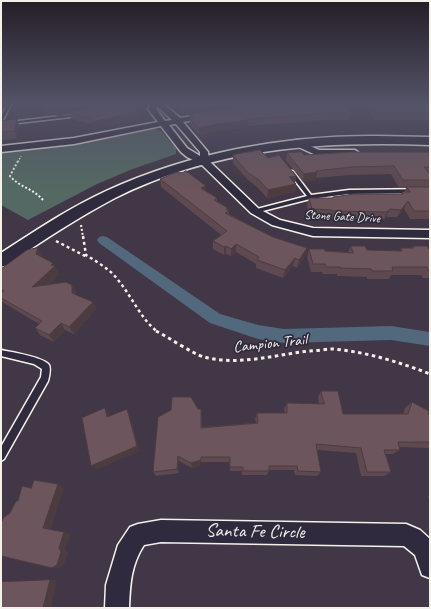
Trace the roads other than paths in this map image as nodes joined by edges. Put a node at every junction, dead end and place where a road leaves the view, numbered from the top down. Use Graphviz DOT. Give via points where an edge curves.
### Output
graph roads {
  1 [pos="116,132"];
  2 [pos="170,132"];
  3 [pos="186,132"];
  4 [pos="430,133"];
  5 [pos="359,136"];
  6 [pos="430,140"];
  7 [pos="297,143"];
  8 [pos="1,149"];
  9 [pos="363,153"];
  10 [pos="190,155"];
  11 [pos="204,157"];
  12 [pos="289,170"];
  13 [pos="430,191"];
  14 [pos="310,197"];
  15 [pos="255,211"];
  16 [pos="430,234"];
  17 [pos="1,245"];
  18 [pos="1,261"];
  19 [pos="1,353"];
  20 [pos="1,456"];
  21 [pos="430,567"];
  22 [pos="117,608"];
  1 -- 8 [label="street" via="74,141"];
  2 -- 10 [label="street, Stone Gate Drive"];
  3 -- 11 [label="street, Stone Gate Drive"];
  4 -- 5 [label="main road"];
  5 -- 6 [label="main road"];
  5 -- 7 [label="main road"];
  5 -- 11 [label="main road" via="319,134 260,140"];
  7 -- 9 [label="street" via="318,153"];
  7 -- 11 [label="main road"];
  10 -- 11 [label="main road"];
  10 -- 17 [label="main road" via="115,181 74,201"];
  11 -- 15 [label="street, Stone Gate Drive"];
  11 -- 18 [label="main road" via="84,208"];
  12 -- 14 [label="lane"];
  13 -- 14 [label="lane" via="349,192"];
  14 -- 15 [label="lane"];
  15 -- 16 [label="street, Stone Gate Drive" via="276,223 313,232"];
  19 -- 20 [label="lane" via="36,361 46,367 45,378"];
  21 -- 22 [label="street, Santa Fe Circle" via="424,548 406,535 161,531 138,535 126,553 118,584"];
}
